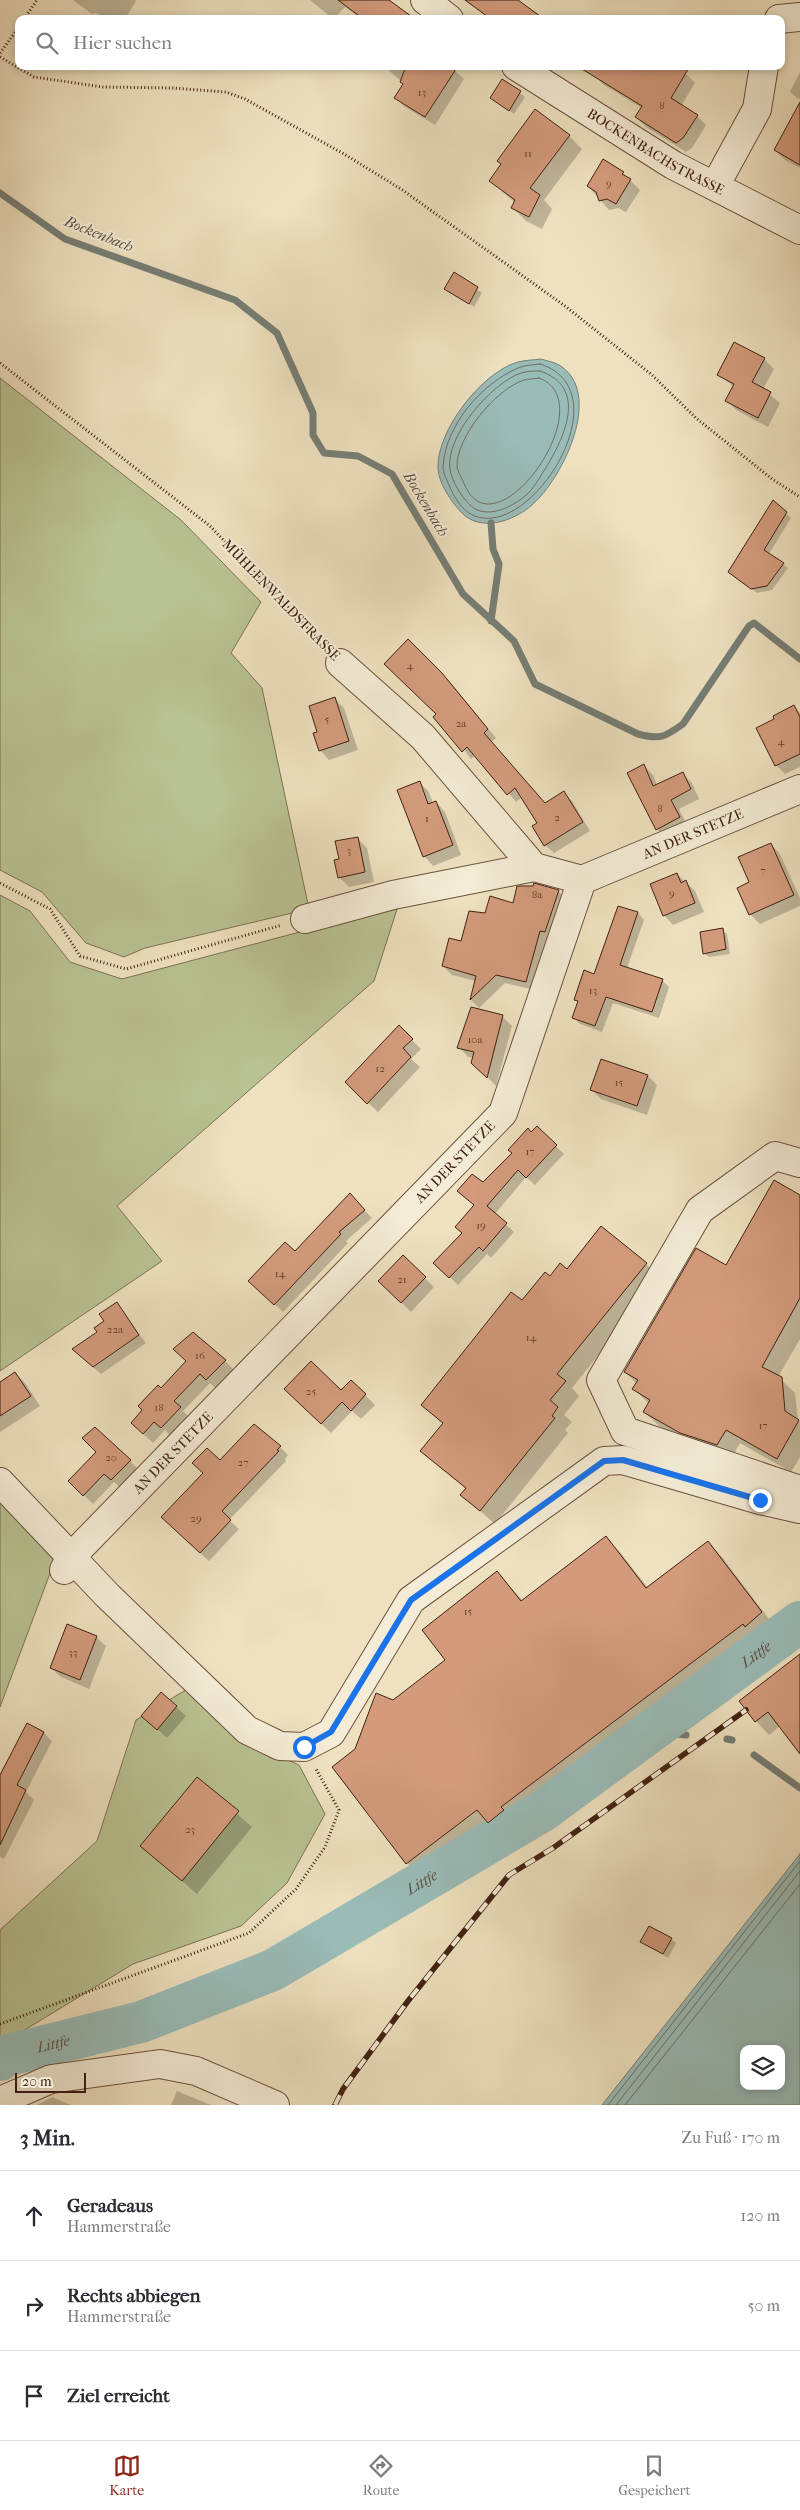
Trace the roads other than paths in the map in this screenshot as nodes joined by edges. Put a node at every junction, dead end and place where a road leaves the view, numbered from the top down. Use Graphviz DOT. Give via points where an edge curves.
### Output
graph roads {
  1 [pos="424,0"];
  2 [pos="775,0"];
  3 [pos="444,15"];
  4 [pos="773,15"];
  5 [pos="800,17"];
  6 [pos="785,18"];
  7 [pos="522,70"];
  8 [pos="763,70"];
  9 [pos="715,186"];
  10 [pos="800,230"];
  11 [pos="340,663"];
  12 [pos="800,789"];
  13 [pos="534,867"];
  14 [pos="582,880"];
  15 [pos="305,919"];
  16 [pos="800,1163"];
  17 [pos="0,1482"];
  18 [pos="797,1496"];
  19 [pos="68,1564"];
  20 [pos="0,2101"];
  21 [pos="275,2105"];
  1 -- 3 [label="street"];
  2 -- 4 [label="street"];
  5 -- 6 [label="street"];
  7 -- 9 [label="street, BOCKENBACHSTRASSE" via="673,165"];
  8 -- 9 [label="street" via="757,109"];
  9 -- 10 [label="street, BOCKENBACHSTRASSE"];
  11 -- 13 [label="street, MÜHLENWALDSTRASSE" via="423,738"];
  12 -- 14 [label="street, AN DER STETZE"];
  13 -- 14 [label="street"];
  13 -- 15 [label="street" via="393,895"];
  14 -- 19 [label="street, AN DER STETZE" via="503,1113"];
  16 -- 18 [label="street" via="775,1156 700,1210 602,1380 625,1431"];
  17 -- 19 [label="street"];
  18 -- 19 [label="street" via="623,1460 604,1461 411,1600 331,1732 304,1747 280,1746 247,1730 107,1596"];
  20 -- 21 [label="street" via="51,2079 160,2064 196,2070"];
}
